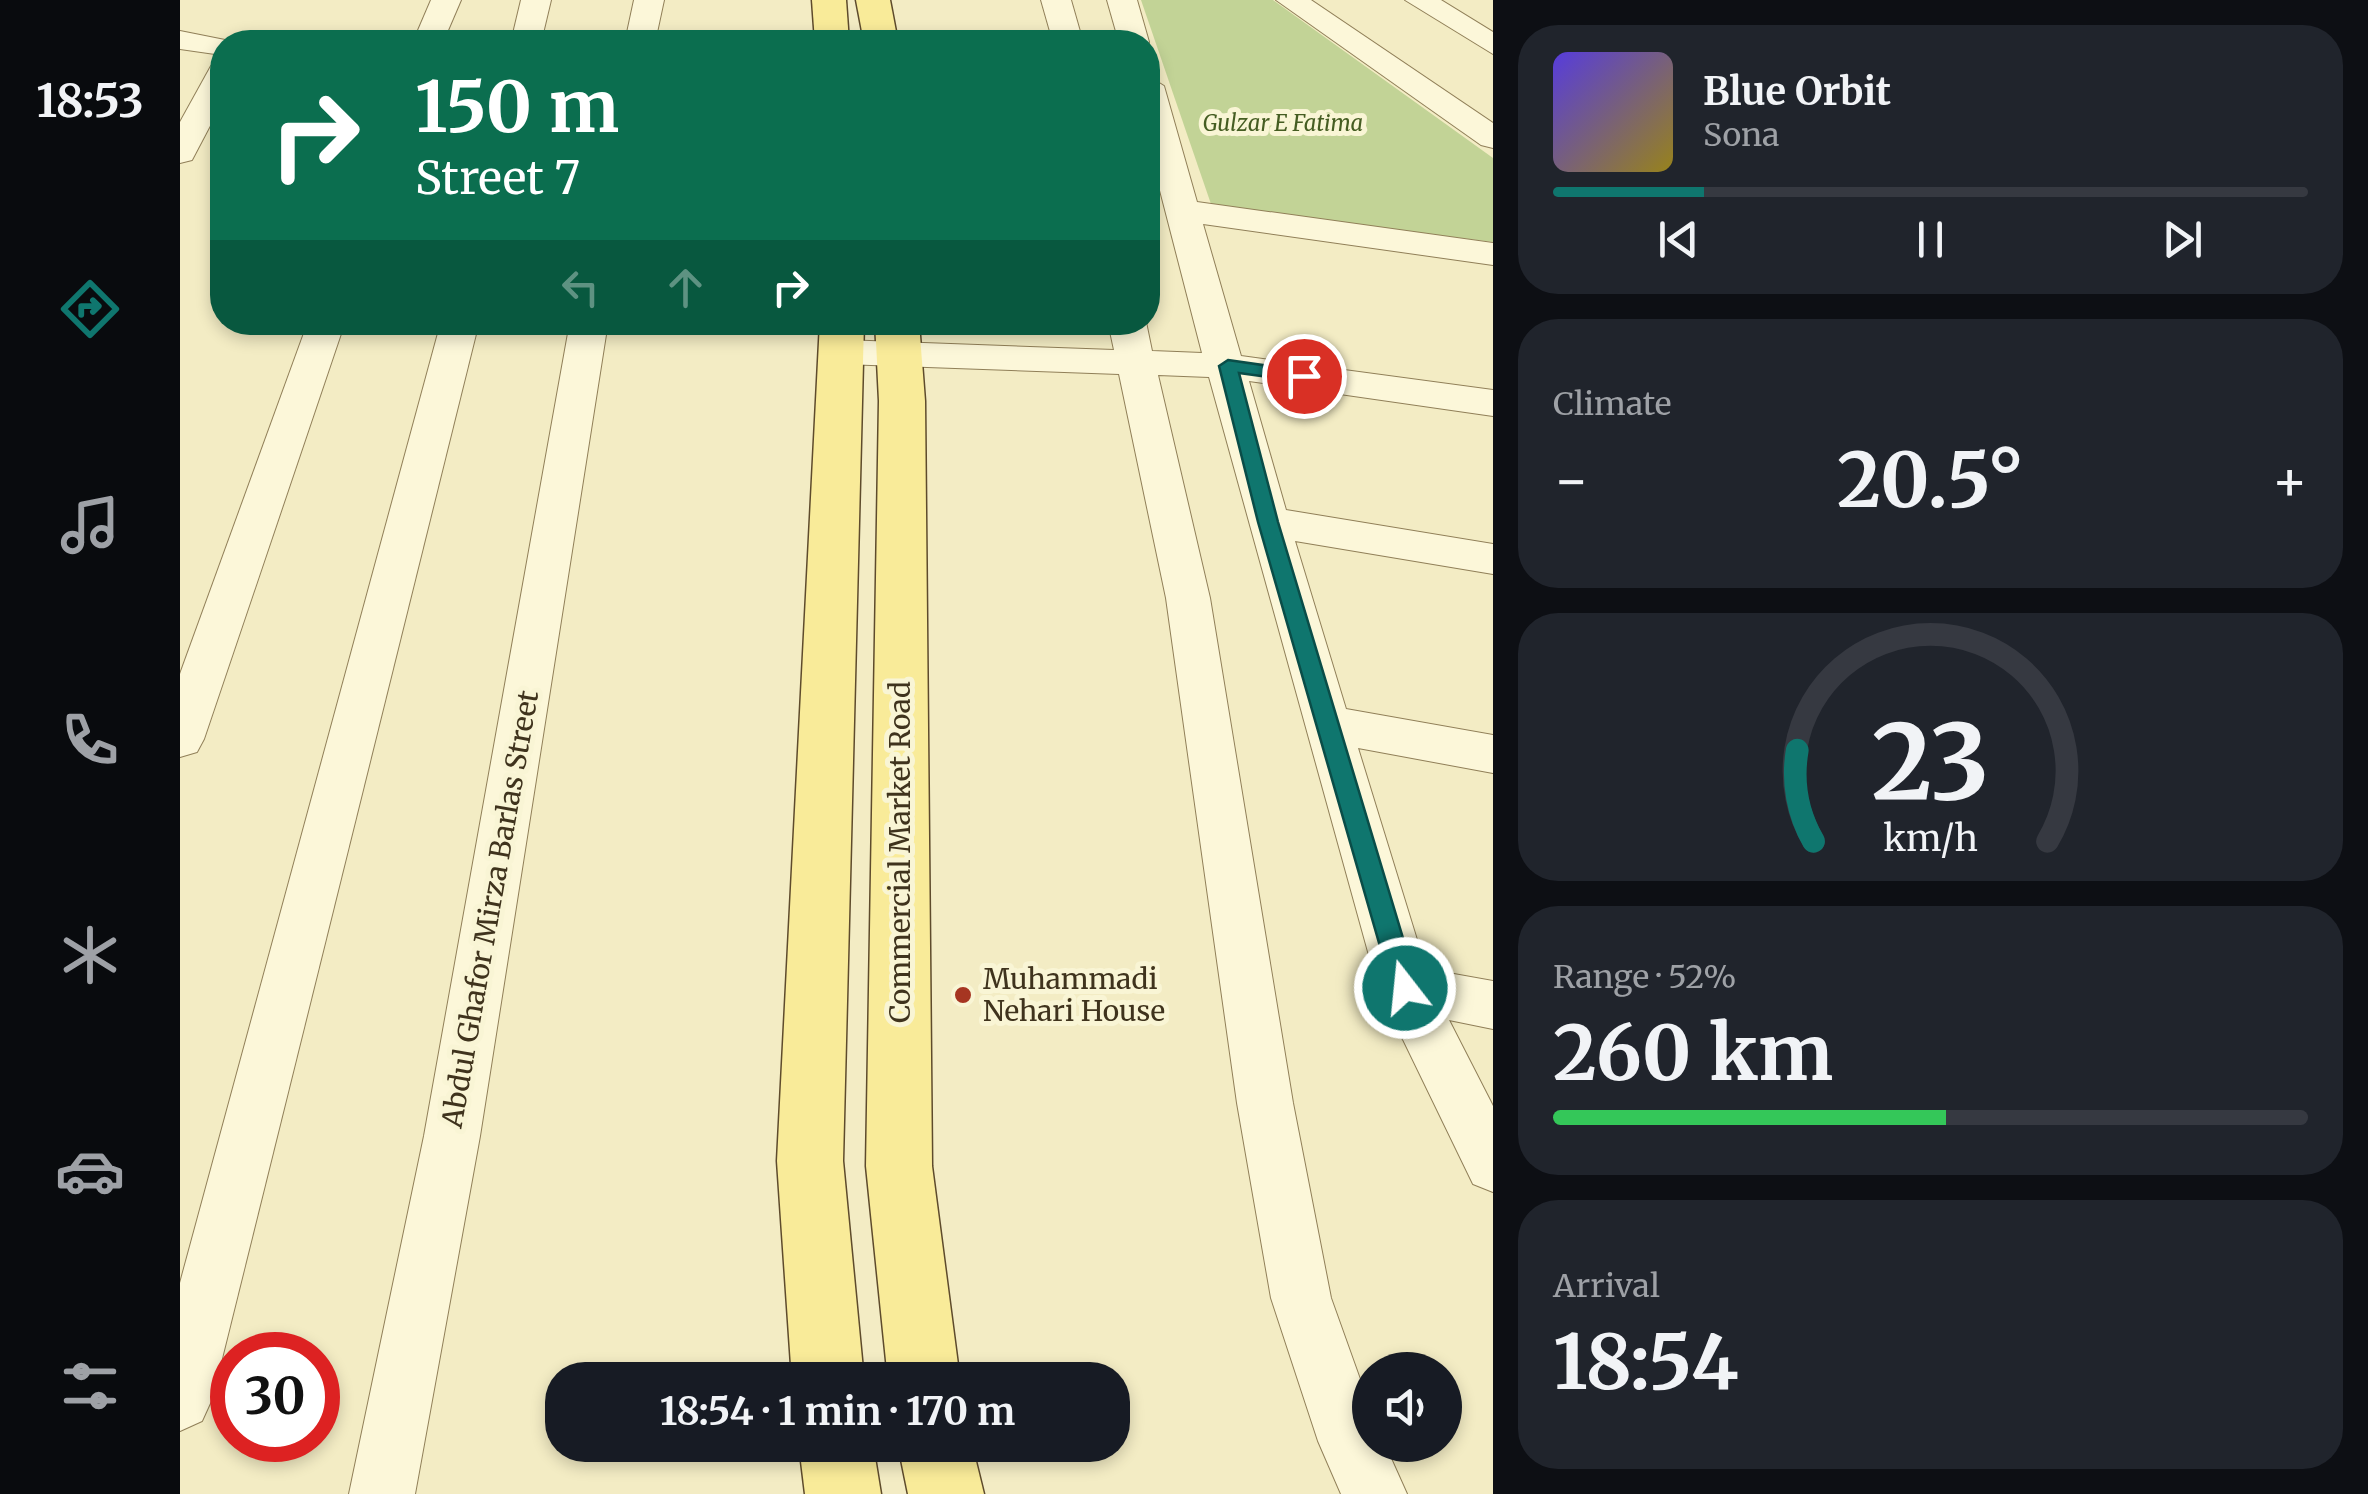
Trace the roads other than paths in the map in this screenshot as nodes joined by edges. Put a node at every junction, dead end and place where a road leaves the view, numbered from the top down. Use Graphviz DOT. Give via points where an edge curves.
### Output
graph roads {
  1 [pos="446,0"];
  2 [pos="536,0"];
  3 [pos="649,0"];
  4 [pos="828,0"];
  5 [pos="873,0"];
  6 [pos="1056,0"];
  7 [pos="1122,0"];
  8 [pos="1291,0"];
  9 [pos="1420,0"];
  10 [pos="433,30"];
  11 [pos="529,30"];
  12 [pos="643,30"];
  13 [pos="831,30"];
  14 [pos="879,30"];
  15 [pos="1065,30"];
  16 [pos="1131,30"];
  17 [pos="180,40"];
  18 [pos="210,44"];
  19 [pos="1493,45"];
  20 [pos="210,96"];
  21 [pos="1160,125"];
  22 [pos="1493,138"];
  23 [pos="180,153"];
  24 [pos="1186,210"];
  25 [pos="1493,254"];
  26 [pos="322,335"];
  27 [pos="457,335"];
  28 [pos="587,335"];
  29 [pos="842,337"];
  30 [pos="898,339"];
  31 [pos="1132,341"];
  32 [pos="1228,366"];
  33 [pos="1493,404"];
  34 [pos="1268,522"];
  35 [pos="1493,559"];
  36 [pos="1328,724"];
  37 [pos="180,739"];
  38 [pos="1493,754"];
  39 [pos="1405,988"];
  40 [pos="1493,1005"];
  41 [pos="1493,1165"];
  42 [pos="827,1362"];
  43 [pos="922,1362"];
  44 [pos="180,1399"];
  45 [pos="838,1462"];
  46 [pos="939,1462"];
  47 [pos="382,1494"];
  48 [pos="843,1494"];
  49 [pos="946,1494"];
  50 [pos="1374,1494"];
  1 -- 10 [label="street"];
  2 -- 11 [label="street"];
  3 -- 12 [label="street"];
  4 -- 13 [label="main road"];
  5 -- 14 [label="main road"];
  6 -- 15 [label="street"];
  7 -- 16 [label="street"];
  8 -- 22 [label="street"];
  9 -- 19 [label="street"];
  17 -- 18 [label="street"];
  20 -- 23 [label="street"];
  21 -- 24 [label="street"];
  24 -- 25 [label="street"];
  24 -- 32 [label="street"];
  26 -- 37 [label="street"];
  27 -- 44 [label="street"];
  28 -- 47 [label="street, Abdul Ghafor Mirza Barlas Street" via="452,1136"];
  29 -- 30 [label="street"];
  29 -- 42 [label="main road" via="810,1162"];
  30 -- 31 [label="street"];
  30 -- 43 [label="main road, Commercial Market Road" via="899,1166"];
  31 -- 32 [label="street"];
  31 -- 50 [label="street" via="1188,598 1301,1298"];
  32 -- 33 [label="street"];
  32 -- 34 [label="street"];
  34 -- 35 [label="street"];
  34 -- 36 [label="street"];
  36 -- 38 [label="street"];
  36 -- 39 [label="street"];
  39 -- 40 [label="street"];
  39 -- 41 [label="street"];
  45 -- 48 [label="main road"];
  46 -- 49 [label="main road"];
}
